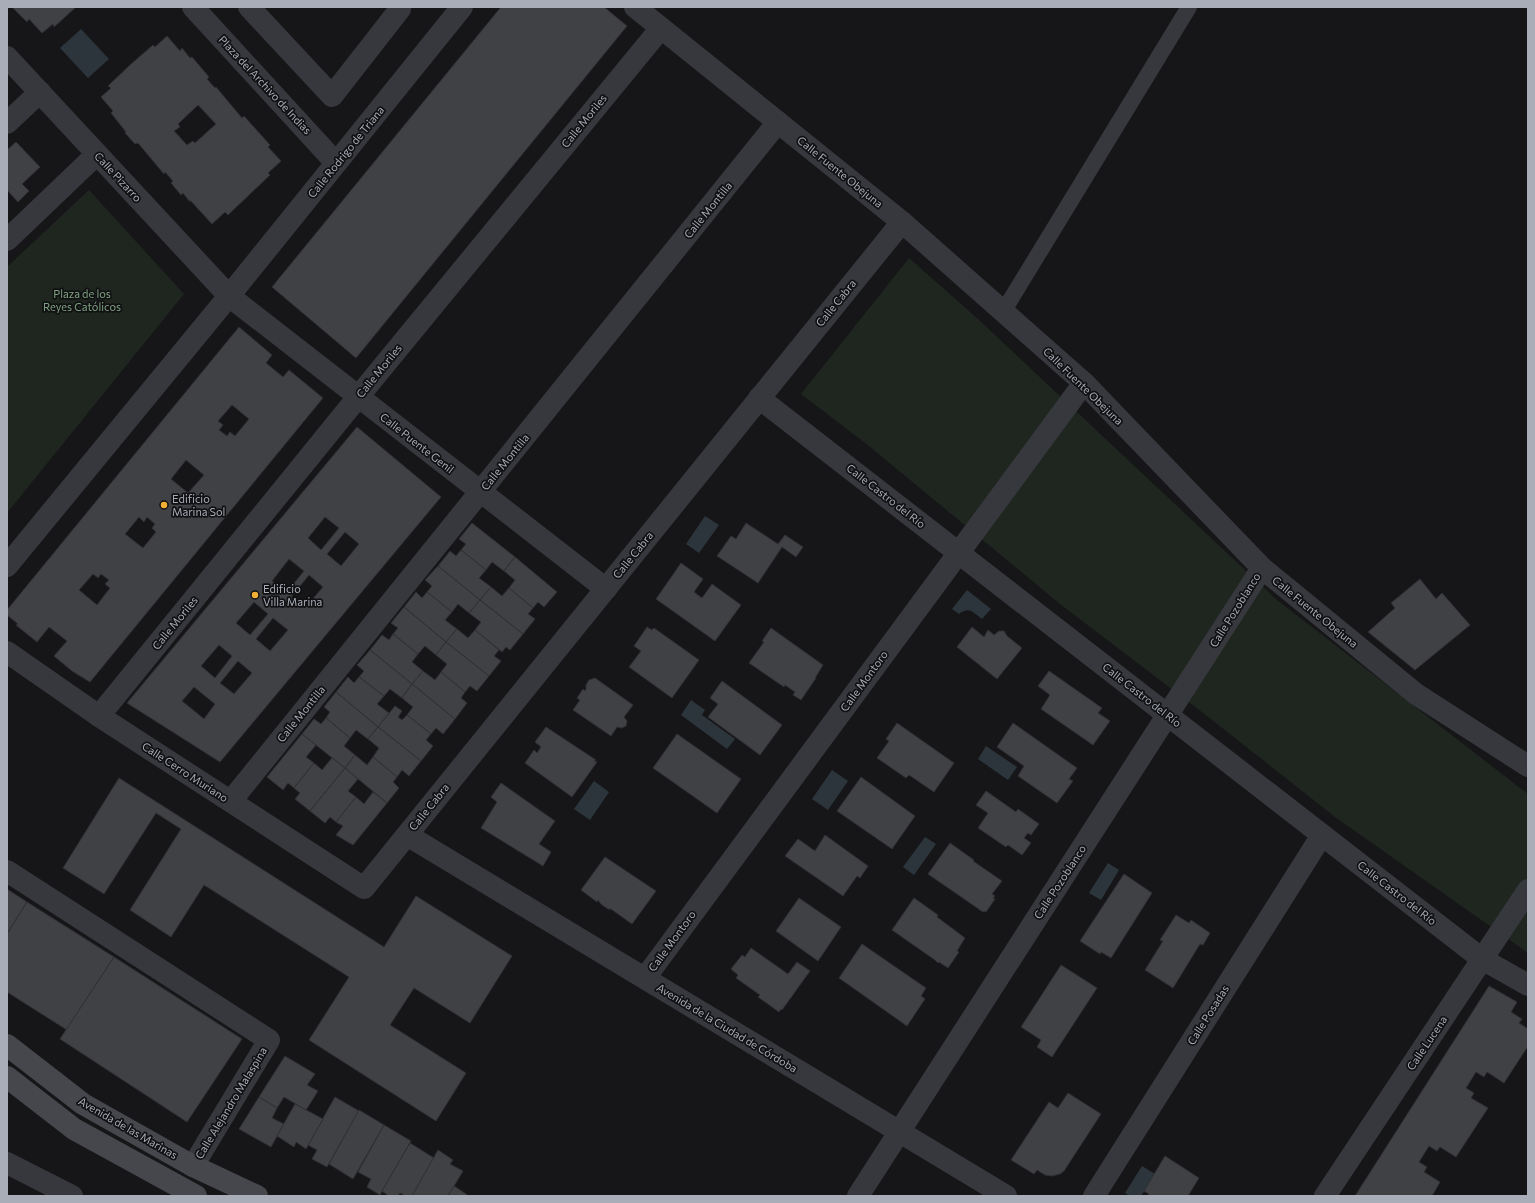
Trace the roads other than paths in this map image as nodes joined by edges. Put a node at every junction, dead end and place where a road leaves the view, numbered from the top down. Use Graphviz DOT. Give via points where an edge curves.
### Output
graph roads {
  1 [pos="193,7"];
  2 [pos="249,7"];
  3 [pos="398,7"];
  4 [pos="462,7"];
  5 [pos="635,7"];
  6 [pos="1189,7"];
  7 [pos="661,28"];
  8 [pos="7,57"];
  9 [pos="40,92"];
  10 [pos="778,122"];
  11 [pos="7,123"];
  12 [pos="97,154"];
  13 [pos="336,163"];
  14 [pos="902,222"];
  15 [pos="7,240"];
  16 [pos="229,296"];
  17 [pos="1003,312"];
  18 [pos="1084,382"];
  19 [pos="358,397"];
  20 [pos="760,398"];
  21 [pos="481,492"];
  22 [pos="959,552"];
  23 [pos="7,566"];
  24 [pos="1262,568"];
  25 [pos="606,589"];
  26 [pos="7,652"];
  27 [pos="1168,715"];
  28 [pos="99,716"];
  29 [pos="1528,766"];
  30 [pos="230,801"];
  31 [pos="1322,835"];
  32 [pos="407,836"];
  33 [pos="7,870"];
  34 [pos="364,888"];
  35 [pos="1528,890"];
  36 [pos="1482,959"];
  37 [pos="645,978"];
  38 [pos="1528,985"];
  39 [pos="7,1045"];
  40 [pos="7,1077"];
  41 [pos="899,1132"];
  42 [pos="7,1163"];
  43 [pos="193,1166"];
  44 [pos="72,1196"];
  45 [pos="196,1196"];
  46 [pos="257,1196"];
  47 [pos="858,1196"];
  48 [pos="1006,1196"];
  49 [pos="1094,1196"];
  50 [pos="1325,1196"];
  1 -- 13 [label="street, Plaza del Archivo de Indias"];
  2 -- 3 [label="street" via="332,96 400,9"];
  4 -- 13 [label="street, Calle Rodrigo de Triana"];
  5 -- 7 [label="street, Calle Fuente Obejuna"];
  6 -- 17 [label="lane"];
  7 -- 10 [label="street, Calle Fuente Obejuna"];
  7 -- 19 [label="street, Calle Moriles"];
  8 -- 9 [label="street, Calle Pizarro"];
  9 -- 11 [label="street"];
  9 -- 12 [label="street, Calle Pizarro"];
  10 -- 14 [label="street, Calle Fuente Obejuna"];
  10 -- 21 [label="street, Calle Montilla"];
  12 -- 15 [label="street"];
  12 -- 16 [label="street, Calle Pizarro"];
  13 -- 16 [label="street, Calle Rodrigo de Triana"];
  14 -- 17 [label="street, Calle Fuente Obejuna"];
  14 -- 20 [label="street, Calle Cabra"];
  16 -- 19 [label="street, Calle Puente Genil"];
  16 -- 23 [label="street"];
  17 -- 18 [label="street, Calle Fuente Obejuna"];
  18 -- 22 [label="street, Calle Montoro"];
  18 -- 24 [label="street, Calle Fuente Obejuna"];
  19 -- 21 [label="street, Calle Puente Genil"];
  19 -- 28 [label="street, Calle Moriles"];
  20 -- 22 [label="street, Calle Castro del Río"];
  20 -- 25 [label="street, Calle Cabra"];
  21 -- 25 [label="street, Calle Puente Genil"];
  21 -- 30 [label="street, Calle Montilla"];
  22 -- 27 [label="street, Calle Castro del Río"];
  22 -- 37 [label="street, Calle Montoro"];
  24 -- 27 [label="street, Calle Pozoblanco"];
  24 -- 29 [label="street, Calle Fuente Obejuna" via="1416,694"];
  25 -- 32 [label="street, Calle Cabra"];
  26 -- 28 [label="street, Calle Cerro Muriano"];
  27 -- 31 [label="street, Calle Castro del Río"];
  27 -- 41 [label="street, Calle Pozoblanco"];
  28 -- 30 [label="street, Calle Cerro Muriano"];
  30 -- 34 [label="street, Calle Cerro Muriano"];
  31 -- 36 [label="street, Calle Castro del Río"];
  31 -- 49 [label="street, Calle Posadas"];
  32 -- 34 [label="street, Calle Cabra"];
  32 -- 37 [label="street, Avenida de la Ciudad de Córdoba"];
  33 -- 43 [label="street, Calle Alejandro Malaspina" via="269,1040"];
  35 -- 36 [label="street, Calle Lucena"];
  36 -- 38 [label="street, Calle Castro del Río"];
  36 -- 50 [label="street, Calle Lucena"];
  37 -- 41 [label="street, Avenida de la Ciudad de Córdoba"];
  39 -- 43 [label="street, Avenida de las Marinas" via="83,1104"];
  40 -- 45 [label="street" via="74,1129"];
  41 -- 47 [label="street, Calle Pozoblanco"];
  41 -- 48 [label="street, Avenida de la Ciudad de Córdoba"];
  42 -- 44 [label="street"];
  43 -- 46 [label="street, Avenida de las Marinas"];
}
